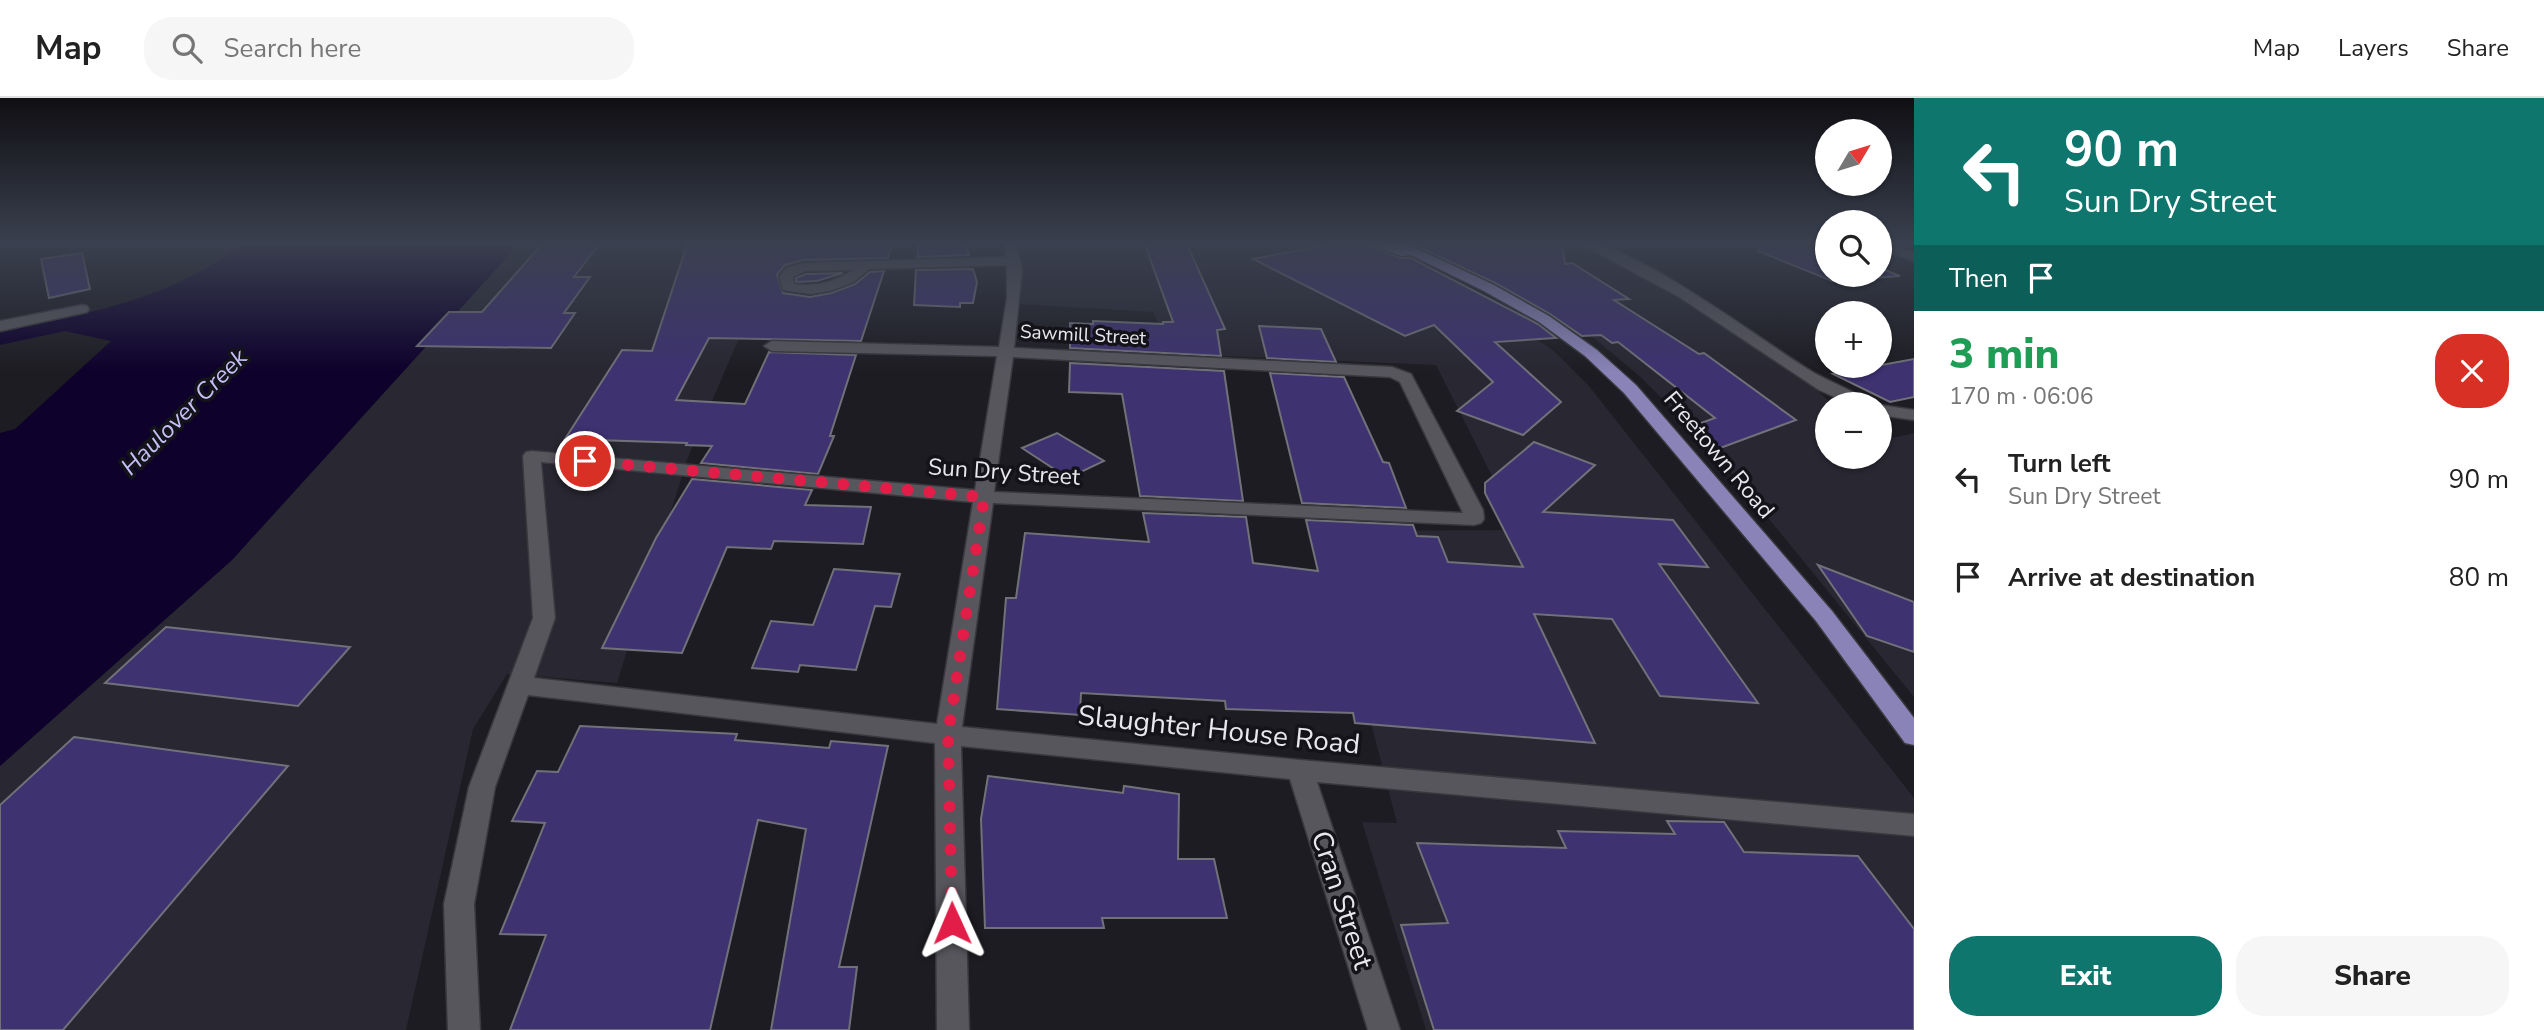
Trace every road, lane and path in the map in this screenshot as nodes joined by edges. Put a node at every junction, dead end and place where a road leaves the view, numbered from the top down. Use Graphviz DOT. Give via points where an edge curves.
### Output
graph roads {
  1 [pos="788,285"];
  2 [pos="839,285"];
  3 [pos="1013,285"];
  4 [pos="1484,285"];
  5 [pos="1667,285"];
  6 [pos="82,309"];
  7 [pos="0,326"];
  8 [pos="772,346"];
  9 [pos="1005,352"];
  10 [pos="1839,392"];
  11 [pos="1892,412"];
  12 [pos="1914,415"];
  13 [pos="984,497"];
  14 [pos="1474,519"];
  15 [pos="519,685"];
  16 [pos="948,735"];
  17 [pos="1914,736"];
  18 [pos="1300,770"];
  19 [pos="1914,825"];
  20 [pos="464,1030"];
  21 [pos="953,1030"];
  22 [pos="1384,1030"];
  1 -- 2 [label="street" via="805,291"];
  3 -- 9 [label="street"];
  4 -- 17 [label="main road, Freetown Road" via="1544,319 1630,388 1824,616"];
  5 -- 10 [label="street" via="1803,375"];
  6 -- 7 [label="street"];
  8 -- 9 [label="street, Sawmill Street"];
  9 -- 13 [label="street"];
  9 -- 14 [label="street, Sawmill Street" via="1392,372 1408,382"];
  11 -- 12 [label="street"];
  13 -- 14 [label="street, Sun Dry Street"];
  13 -- 15 [label="street, Sun Dry Street" via="532,456 544,618"];
  13 -- 16 [label="street"];
  15 -- 16 [label="street, Slaughter House Road"];
  15 -- 20 [label="street" via="482,787 459,904"];
  16 -- 18 [label="street, Slaughter House Road"];
  16 -- 21 [label="street"];
  18 -- 19 [label="street, Slaughter House Road"];
  18 -- 22 [label="street, Cran Street"];
}
